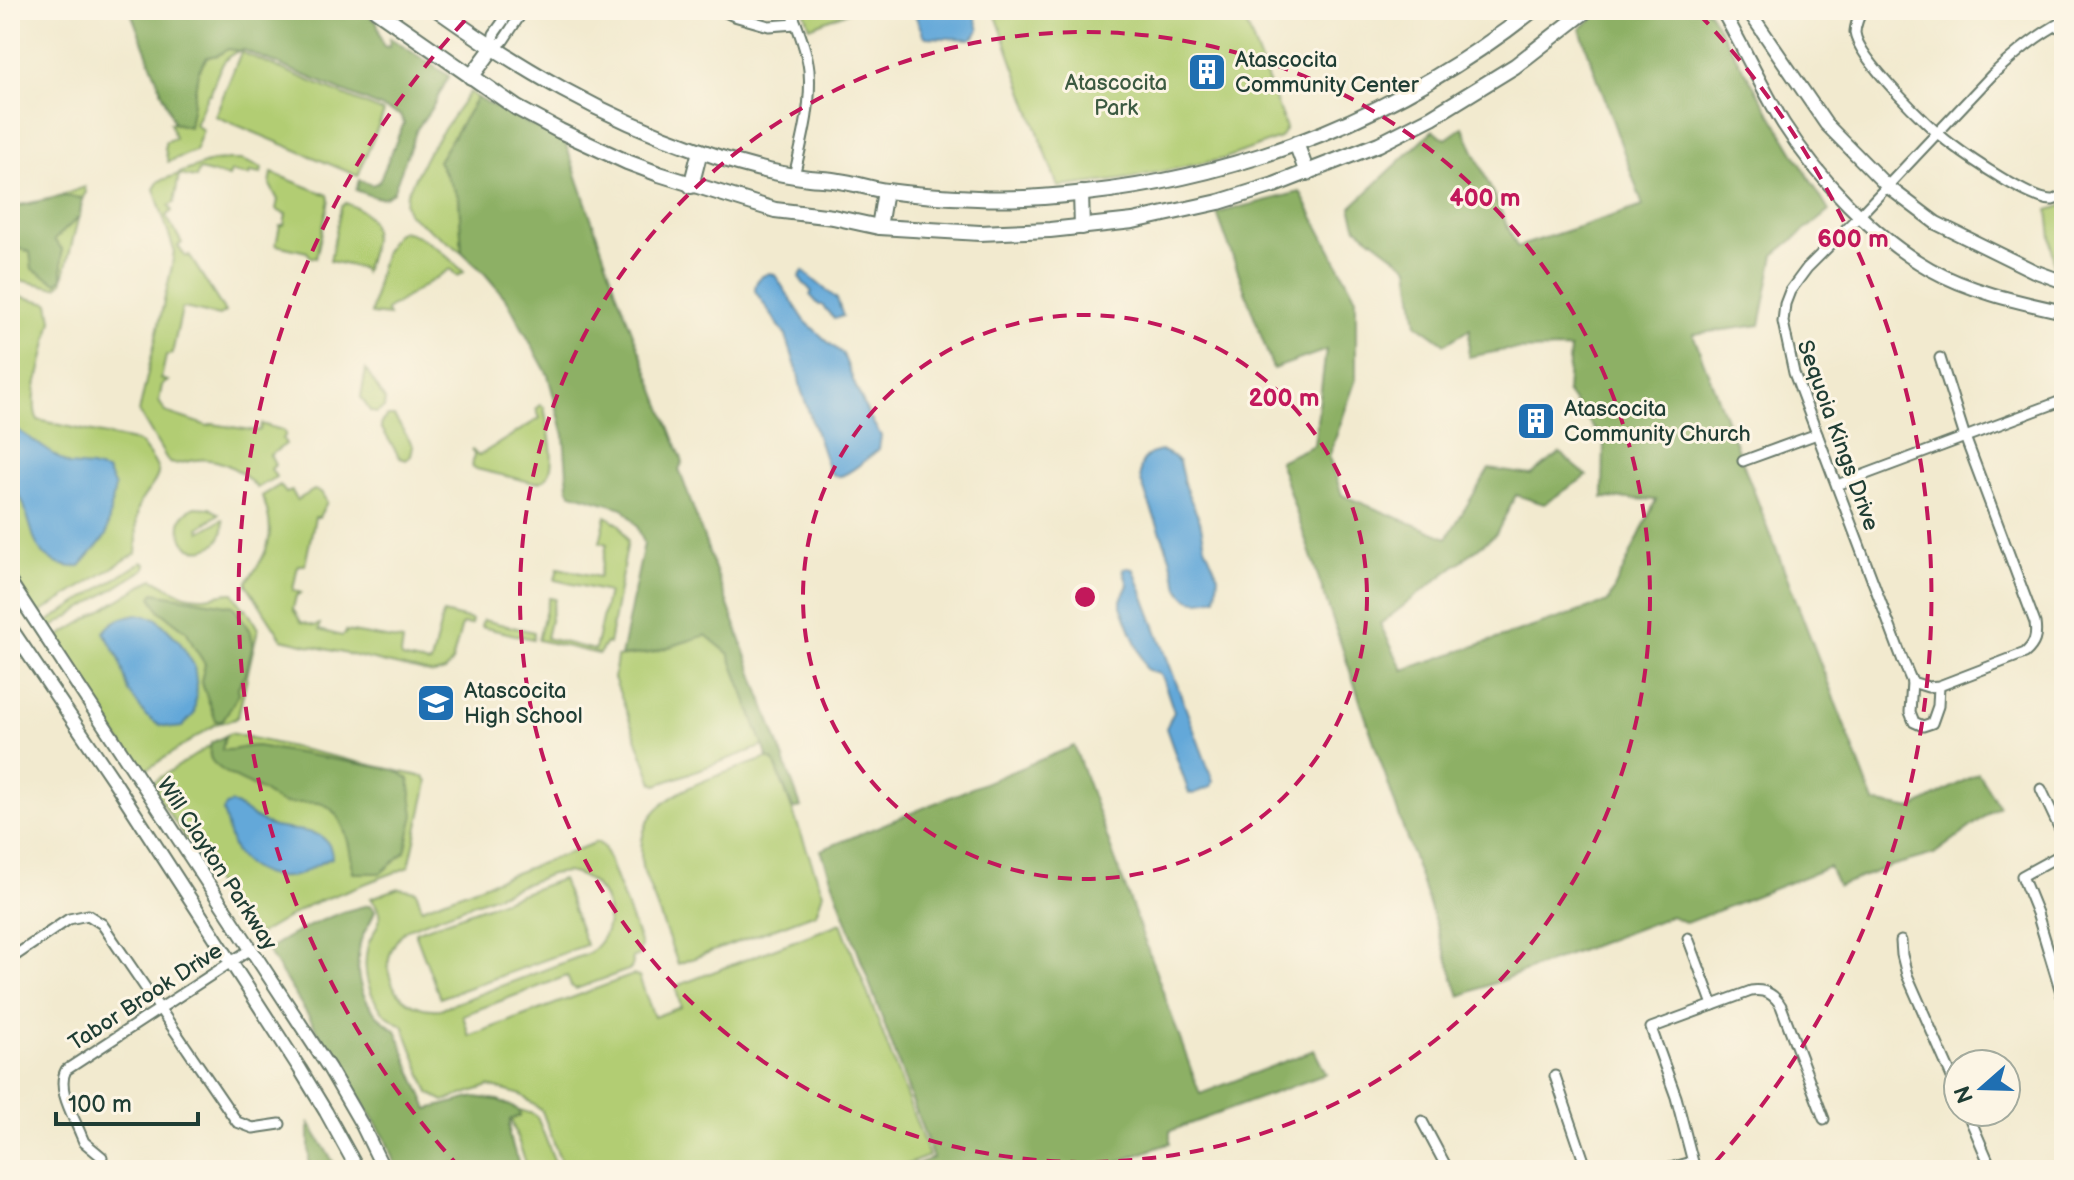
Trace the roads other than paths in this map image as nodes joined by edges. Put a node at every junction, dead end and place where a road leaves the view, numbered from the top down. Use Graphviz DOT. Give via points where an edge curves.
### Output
graph roads {
  1 [pos="376,10"];
  2 [pos="438,10"];
  3 [pos="511,10"];
  4 [pos="517,10"];
  5 [pos="721,10"];
  6 [pos="791,10"];
  7 [pos="1533,10"];
  8 [pos="1587,10"];
  9 [pos="1722,10"];
  10 [pos="1748,10"];
  11 [pos="1863,10"];
  12 [pos="2064,21"];
  13 [pos="796,24"];
  14 [pos="492,49"];
  15 [pos="471,77"];
  16 [pos="1937,132"];
  17 [pos="1296,143"];
  18 [pos="700,151"];
  19 [pos="1307,173"];
  20 [pos="794,176"];
  21 [pos="691,186"];
  22 [pos="1887,186"];
  23 [pos="885,191"];
  24 [pos="1081,193"];
  25 [pos="2064,194"];
  26 [pos="1860,215"];
  27 [pos="879,227"];
  28 [pos="1082,227"];
  29 [pos="2064,282"];
  30 [pos="2064,312"];
  31 [pos="1940,358"];
  32 [pos="2064,400"];
  33 [pos="1817,434"];
  34 [pos="1965,437"];
  35 [pos="1743,461"];
  36 [pos="1837,485"];
  37 [pos="10,582"];
  38 [pos="10,627"];
  39 [pos="1912,682"];
  40 [pos="1939,686"];
  41 [pos="142,784"];
  42 [pos="2041,789"];
  43 [pos="124,796"];
  44 [pos="2064,838"];
  45 [pos="2064,853"];
  46 [pos="1688,938"];
  47 [pos="1901,941"];
  48 [pos="251,949"];
  49 [pos="10,959"];
  50 [pos="230,962"];
  51 [pos="2064,1002"];
  52 [pos="1713,1005"];
  53 [pos="159,1008"];
  54 [pos="1942,1055"];
  55 [pos="1555,1076"];
  56 [pos="1824,1119"];
  57 [pos="1422,1121"];
  58 [pos="280,1124"];
  59 [pos="1974,1128"];
  60 [pos="102,1157"];
  61 [pos="1693,1166"];
  62 [pos="358,1170"];
  63 [pos="384,1170"];
  64 [pos="1448,1170"];
  65 [pos="1587,1170"];
  66 [pos="1663,1170"];
  67 [pos="1992,1170"];
  1 -- 15 [label="main road"];
  2 -- 14 [label="main road"];
  3 -- 14 [label="street" via="494,34"];
  4 -- 14 [label="street" via="519,17"];
  5 -- 13 [label="street" via="769,26"];
  6 -- 13 [label="street"];
  7 -- 17 [label="main road" via="1405,95"];
  8 -- 19 [label="main road" via="1515,66 1432,117"];
  9 -- 26 [label="main road" via="1784,124 1814,168"];
  10 -- 22 [label="main road" via="1826,124"];
  11 -- 16 [label="street" via="1855,32 1863,51"];
  12 -- 16 [label="street, Sequoia Kings Drive" via="2017,52"];
  13 -- 20 [label="street" via="809,69 809,98"];
  14 -- 15 [label="main road"];
  14 -- 18 [label="main road" via="577,98"];
  15 -- 21 [label="main road" via="560,131"];
  16 -- 22 [label="street, Sequoia Kings Drive"];
  16 -- 25 [label="street" via="2035,196 2053,200"];
  17 -- 19 [label="main road"];
  17 -- 24 [label="main road" via="1226,168"];
  18 -- 20 [label="main road"];
  18 -- 21 [label="main road"];
  19 -- 28 [label="main road" via="1219,202"];
  20 -- 23 [label="main road"];
  21 -- 27 [label="main road" via="775,210"];
  22 -- 26 [label="street, Sequoia Kings Drive"];
  22 -- 29 [label="main road" via="1936,223"];
  23 -- 24 [label="main road" via="979,198"];
  23 -- 27 [label="main road"];
  24 -- 28 [label="main road"];
  26 -- 30 [label="main road" via="1930,269 1988,294"];
  26 -- 33 [label="street, Sequoia Kings Drive" via="1807,268 1785,304 1790,360"];
  27 -- 28 [label="main road" via="980,233"];
  31 -- 34 [label="street"];
  32 -- 34 [label="street"];
  33 -- 35 [label="street"];
  33 -- 36 [label="street, Sequoia Kings Drive"];
  34 -- 36 [label="street"];
  34 -- 40 [label="street" via="2037,633 2025,653"];
  36 -- 39 [label="street, Sequoia Kings Drive"];
  37 -- 41 [label="main road, Will Clayton Parkway"];
  38 -- 43 [label="main road, Will Clayton Parkway"];
  39 -- 40 [label="street"];
  39 -- 40 [label="street, Sequoia Kings Drive" via="1910,712 1923,726 1932,723"];
  41 -- 43 [label="main road"];
  41 -- 48 [label="main road, Will Clayton Parkway"];
  42 -- 44 [label="street"];
  43 -- 50 [label="main road, Will Clayton Parkway"];
  45 -- 51 [label="street" via="2022,876"];
  46 -- 52 [label="street"];
  47 -- 54 [label="street" via="1907,975"];
  48 -- 50 [label="street, Tabor Brook Drive"];
  48 -- 63 [label="main road, Will Clayton Parkway" via="329,1068"];
  49 -- 53 [label="street" via="69,919 88,915 102,924"];
  50 -- 53 [label="street, Tabor Brook Drive"];
  50 -- 62 [label="main road, Will Clayton Parkway"];
  52 -- 56 [label="street" via="1751,991 1770,993 1781,1006"];
  52 -- 61 [label="street" via="1651,1028"];
  53 -- 58 [label="street" via="237,1122 253,1128"];
  53 -- 60 [label="street, Tabor Brook Drive" via="63,1076 84,1142"];
  55 -- 65 [label="street"];
  57 -- 64 [label="street"];
  59 -- 67 [label="street"];
  61 -- 66 [label="street"];
}
